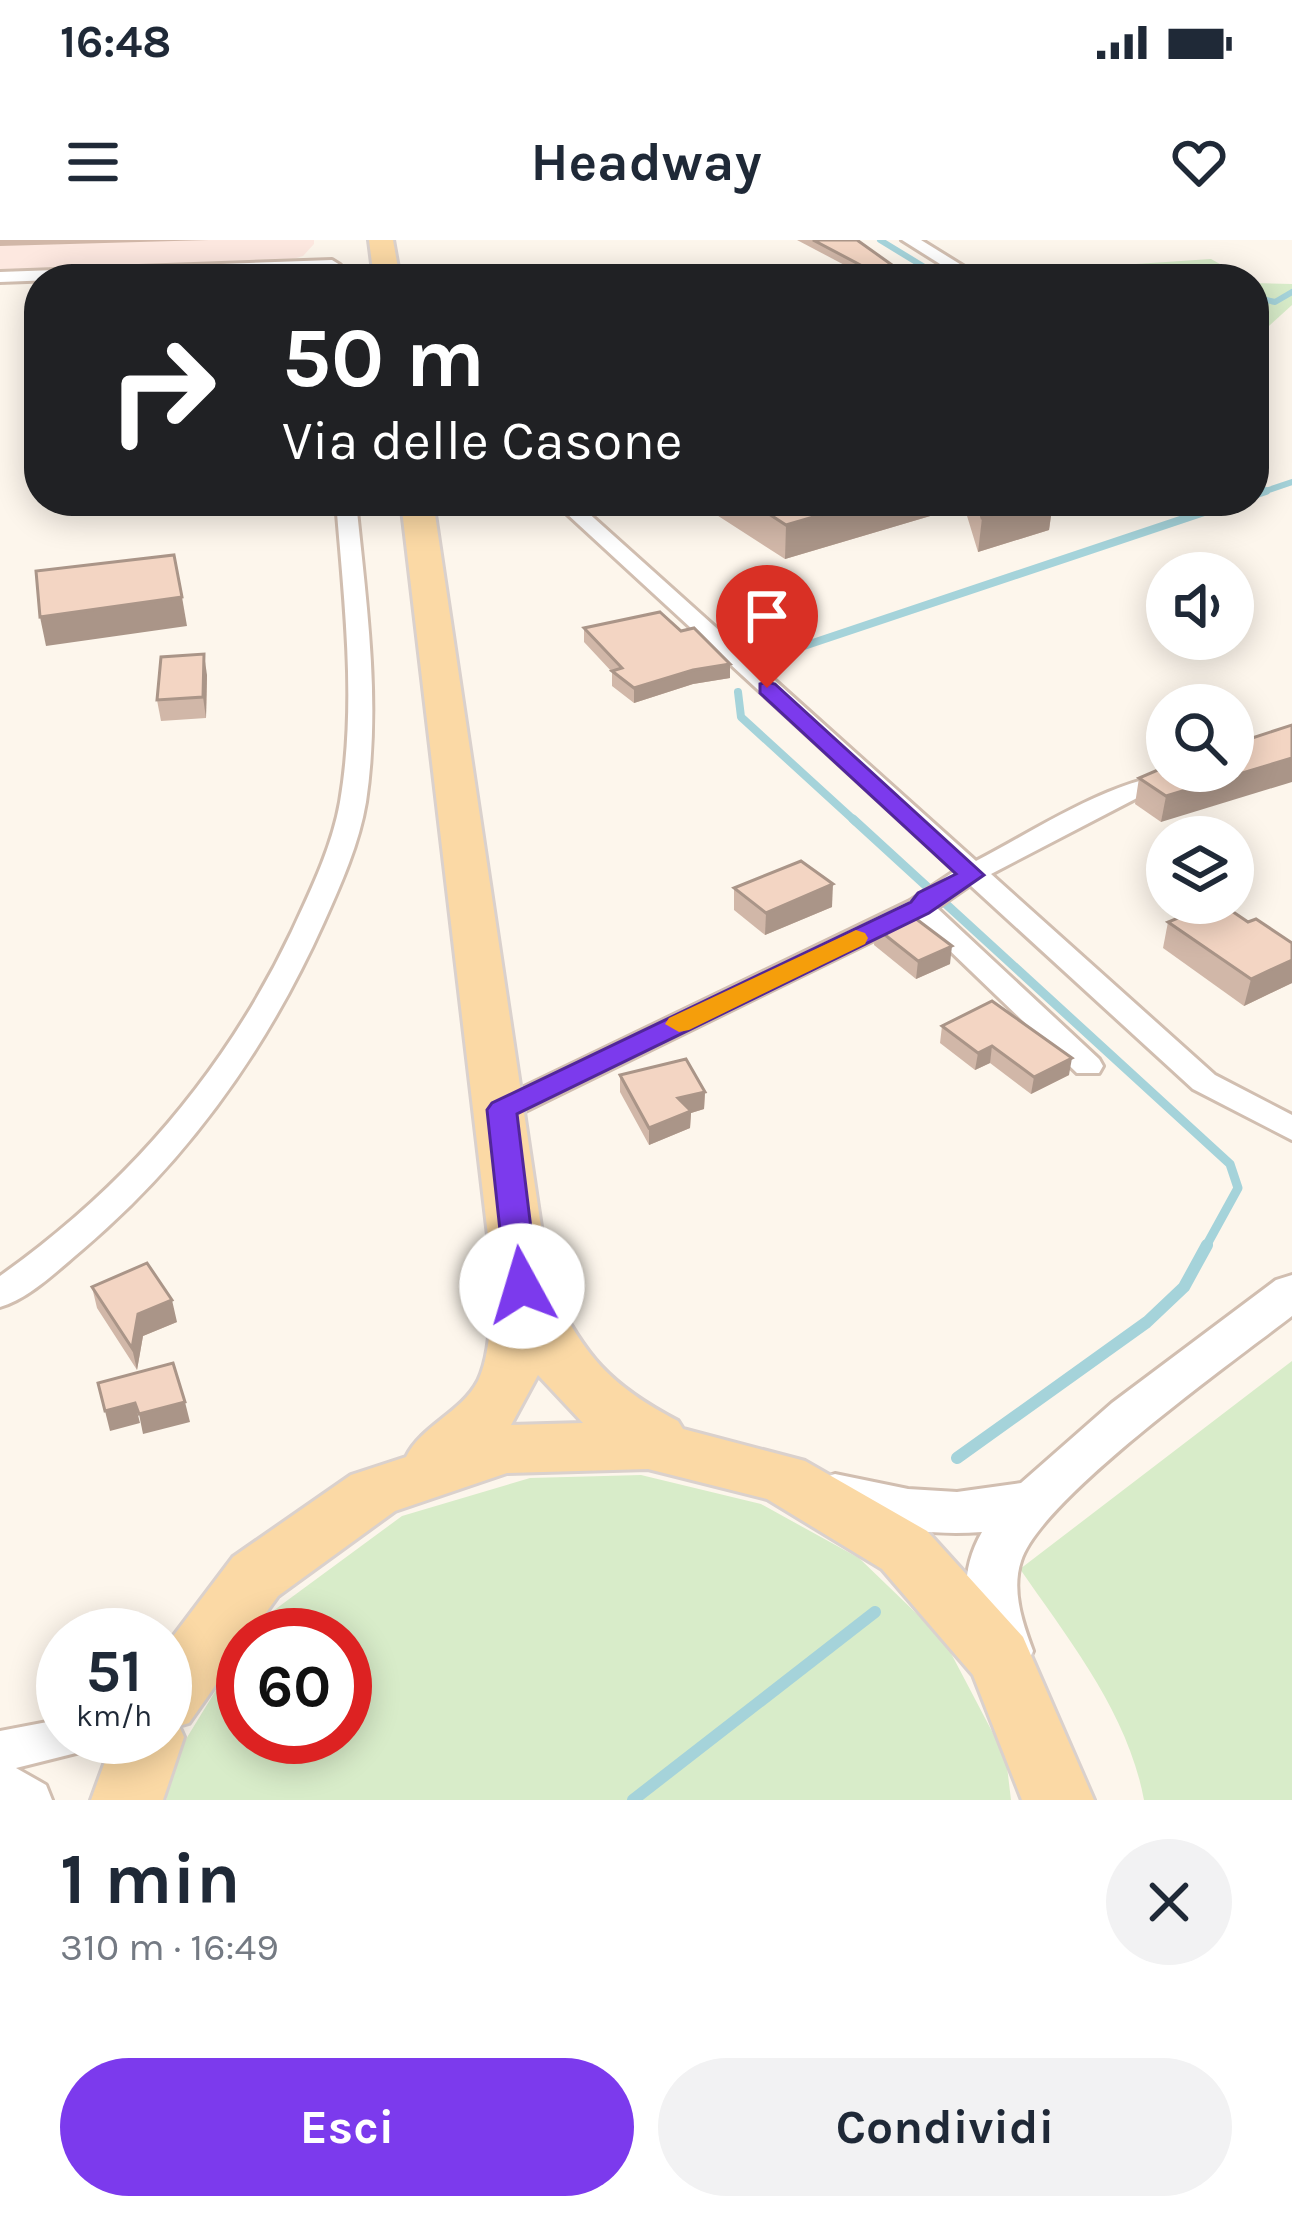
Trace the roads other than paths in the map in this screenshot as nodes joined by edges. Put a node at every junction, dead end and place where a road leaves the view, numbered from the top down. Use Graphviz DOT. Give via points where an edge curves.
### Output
graph roads {
  1 [pos="910,240"];
  2 [pos="951,264"];
  3 [pos="347,516"];
  4 [pos="419,516"];
  5 [pos="578,516"];
  6 [pos="1146,787"];
  7 [pos="942,891"];
  8 [pos="1088,1066"];
  9 [pos="1231,1096"];
  10 [pos="1292,1106"];
  11 [pos="502,1110"];
  12 [pos="1292,1129"];
  13 [pos="522,1286"];
  14 [pos="1292,1292"];
  15 [pos="0,1294"];
  16 [pos="679,1448"];
  17 [pos="418,1471"];
  18 [pos="800,1485"];
  19 [pos="1030,1501"];
  20 [pos="192,1646"];
  21 [pos="1021,1689"];
  22 [pos="36,1744"];
  23 [pos="0,1751"];
  24 [pos="140,1764"];
  25 [pos="0,1781"];
  26 [pos="30,1800"];
  27 [pos="127,1800"];
  28 [pos="1058,1800"];
  1 -- 2 [label="street"];
  3 -- 15 [label="street" via="361,681 353,803 287,976 223,1082 120,1200"];
  4 -- 11 [label="main road"];
  5 -- 7 [label="street"];
  6 -- 7 [label="street"];
  7 -- 8 [label="street"];
  7 -- 9 [label="street"];
  7 -- 11 [label="street"];
  9 -- 10 [label="street"];
  9 -- 12 [label="street"];
  11 -- 13 [label="main road"];
  13 -- 16 [label="main road" via="559,1365 581,1389 607,1413"];
  13 -- 17 [label="main road" via="514,1372 493,1412"];
  14 -- 19 [label="street"];
  16 -- 17 [label="main road" via="534,1444"];
  16 -- 18 [label="main road"];
  17 -- 20 [label="main road" via="314,1528"];
  18 -- 19 [label="street" via="914,1511 986,1511"];
  18 -- 21 [label="main road" via="857,1514 947,1586"];
  19 -- 21 [label="street" via="997,1550 991,1575 998,1632"];
  21 -- 28 [label="main road"];
  22 -- 23 [label="street"];
  24 -- 27 [label="main road"];
  25 -- 26 [label="street"];
}
